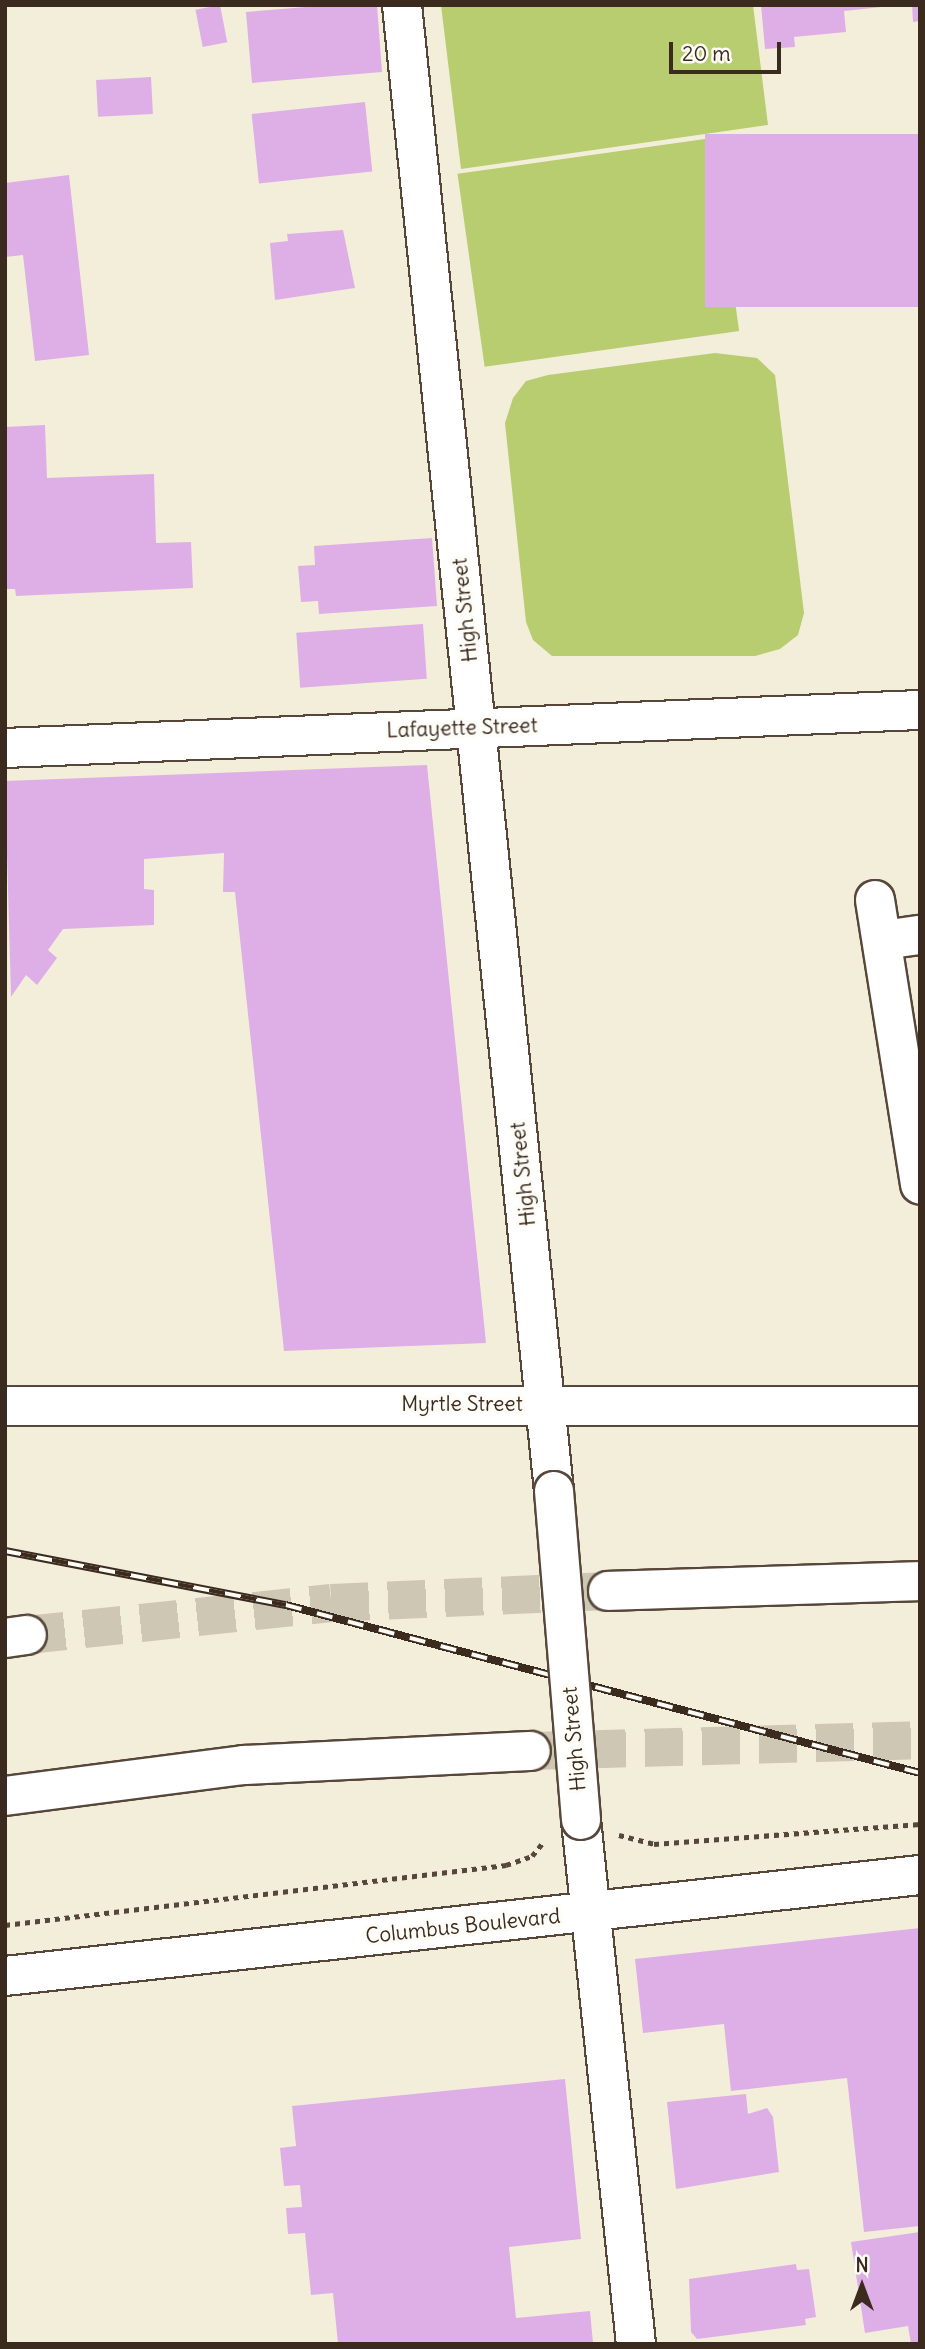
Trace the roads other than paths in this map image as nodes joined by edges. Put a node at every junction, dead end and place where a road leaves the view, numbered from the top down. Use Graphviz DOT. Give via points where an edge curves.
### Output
graph roads {
  1 [pos="402,5"];
  2 [pos="920,710"];
  3 [pos="478,727"];
  4 [pos="5,748"];
  5 [pos="876,900"];
  6 [pos="920,935"];
  7 [pos="883,940"];
  8 [pos="920,1184"];
  9 [pos="546,1404"];
  10 [pos="5,1406"];
  11 [pos="920,1406"];
  12 [pos="920,1581"];
  13 [pos="608,1591"];
  14 [pos="531,1752"];
  15 [pos="5,1796"];
  16 [pos="920,1875"];
  17 [pos="591,1911"];
  18 [pos="5,1976"];
  19 [pos="636,2344"];
  1 -- 3 [label="main road, High Street"];
  2 -- 3 [label="main road, Lafayette Street"];
  3 -- 4 [label="main road, Lafayette Street"];
  3 -- 9 [label="main road, High Street"];
  5 -- 7 [label="main road"];
  6 -- 7 [label="main road"];
  7 -- 8 [label="main road"];
  9 -- 10 [label="main road, Myrtle Street"];
  9 -- 11 [label="main road, Myrtle Street"];
  9 -- 17 [label="main road, High Street, bridge"];
  12 -- 13 [label="main road"];
  14 -- 15 [label="main road" via="244,1765"];
  16 -- 17 [label="main road, Columbus Boulevard"];
  17 -- 18 [label="main road, Columbus Boulevard"];
  17 -- 19 [label="main road, High Street"];
}
